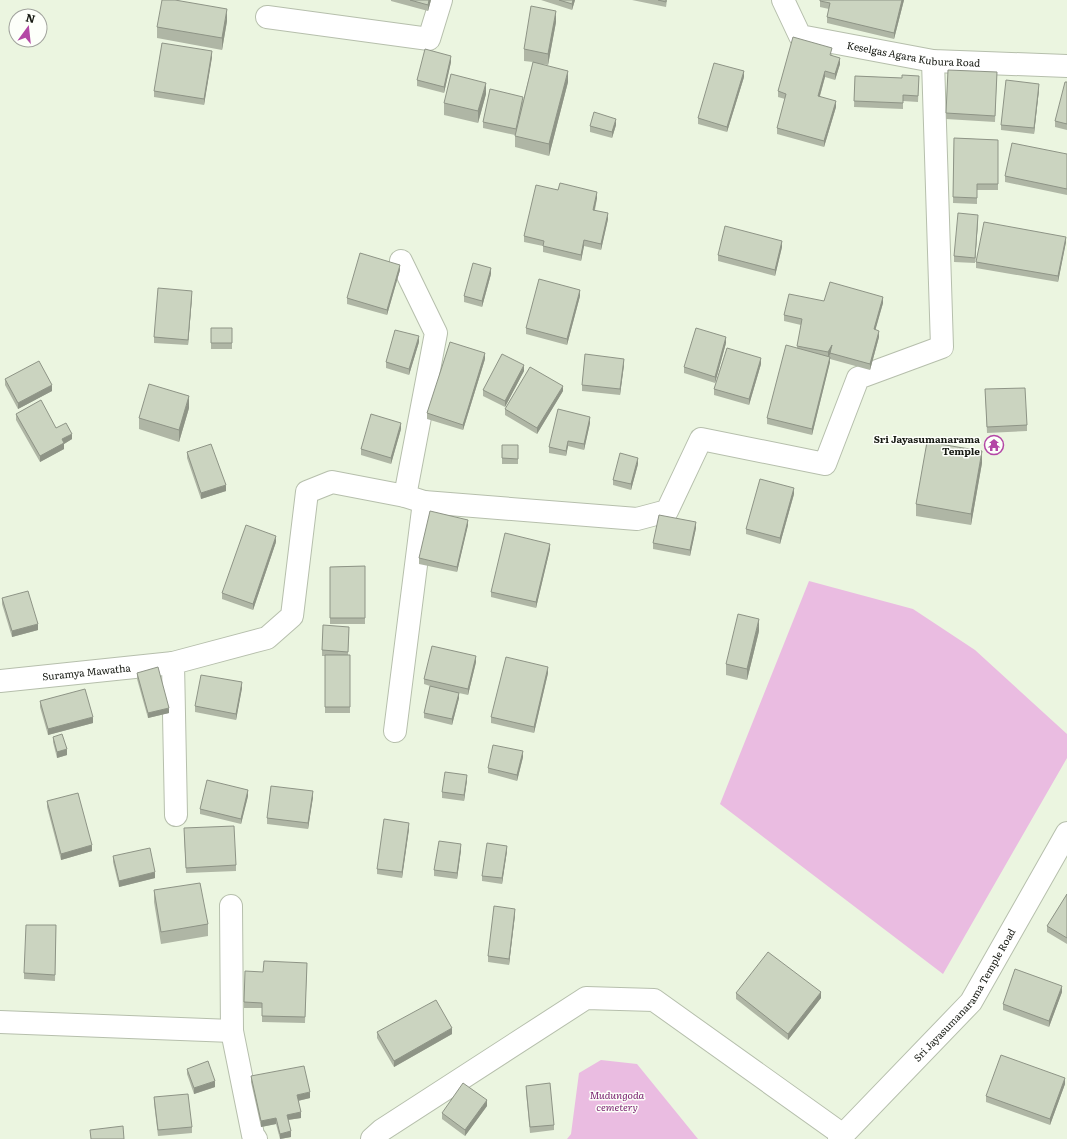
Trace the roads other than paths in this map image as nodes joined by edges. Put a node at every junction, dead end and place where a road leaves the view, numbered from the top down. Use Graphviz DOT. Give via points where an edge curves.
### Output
graph roads {
  1 [pos="441,0"];
  2 [pos="783,0"];
  3 [pos="267,17"];
  4 [pos="934,61"];
  5 [pos="1067,66"];
  6 [pos="401,261"];
  7 [pos="415,499"];
  8 [pos="173,663"];
  9 [pos="0,681"];
  10 [pos="395,731"];
  11 [pos="176,815"];
  12 [pos="1067,833"];
  13 [pos="231,906"];
  14 [pos="0,1022"];
  15 [pos="232,1031"];
  16 [pos="841,1137"];
  17 [pos="256,1139"];
  18 [pos="372,1139"];
  1 -- 3 [label="street" via="428,39"];
  2 -- 4 [label="street, Keselgas Agara Kubura Road" via="800,36"];
  4 -- 5 [label="street, Keselgas Agara Kubura Road"];
  4 -- 7 [label="street" via="942,347 858,378 825,464 701,439 667,511 637,519"];
  6 -- 7 [label="street" via="436,333"];
  7 -- 8 [label="street, Suramya Mawatha" via="332,482 307,492 292,616 267,638"];
  7 -- 10 [label="street"];
  8 -- 9 [label="street, Suramya Mawatha"];
  8 -- 11 [label="street"];
  12 -- 16 [label="street, Sri Jayasumanarama Temple Road" via="971,1002"];
  13 -- 15 [label="street"];
  14 -- 15 [label="street"];
  15 -- 17 [label="street"];
  16 -- 18 [label="street" via="654,1000 586,998 382,1130"];
}
